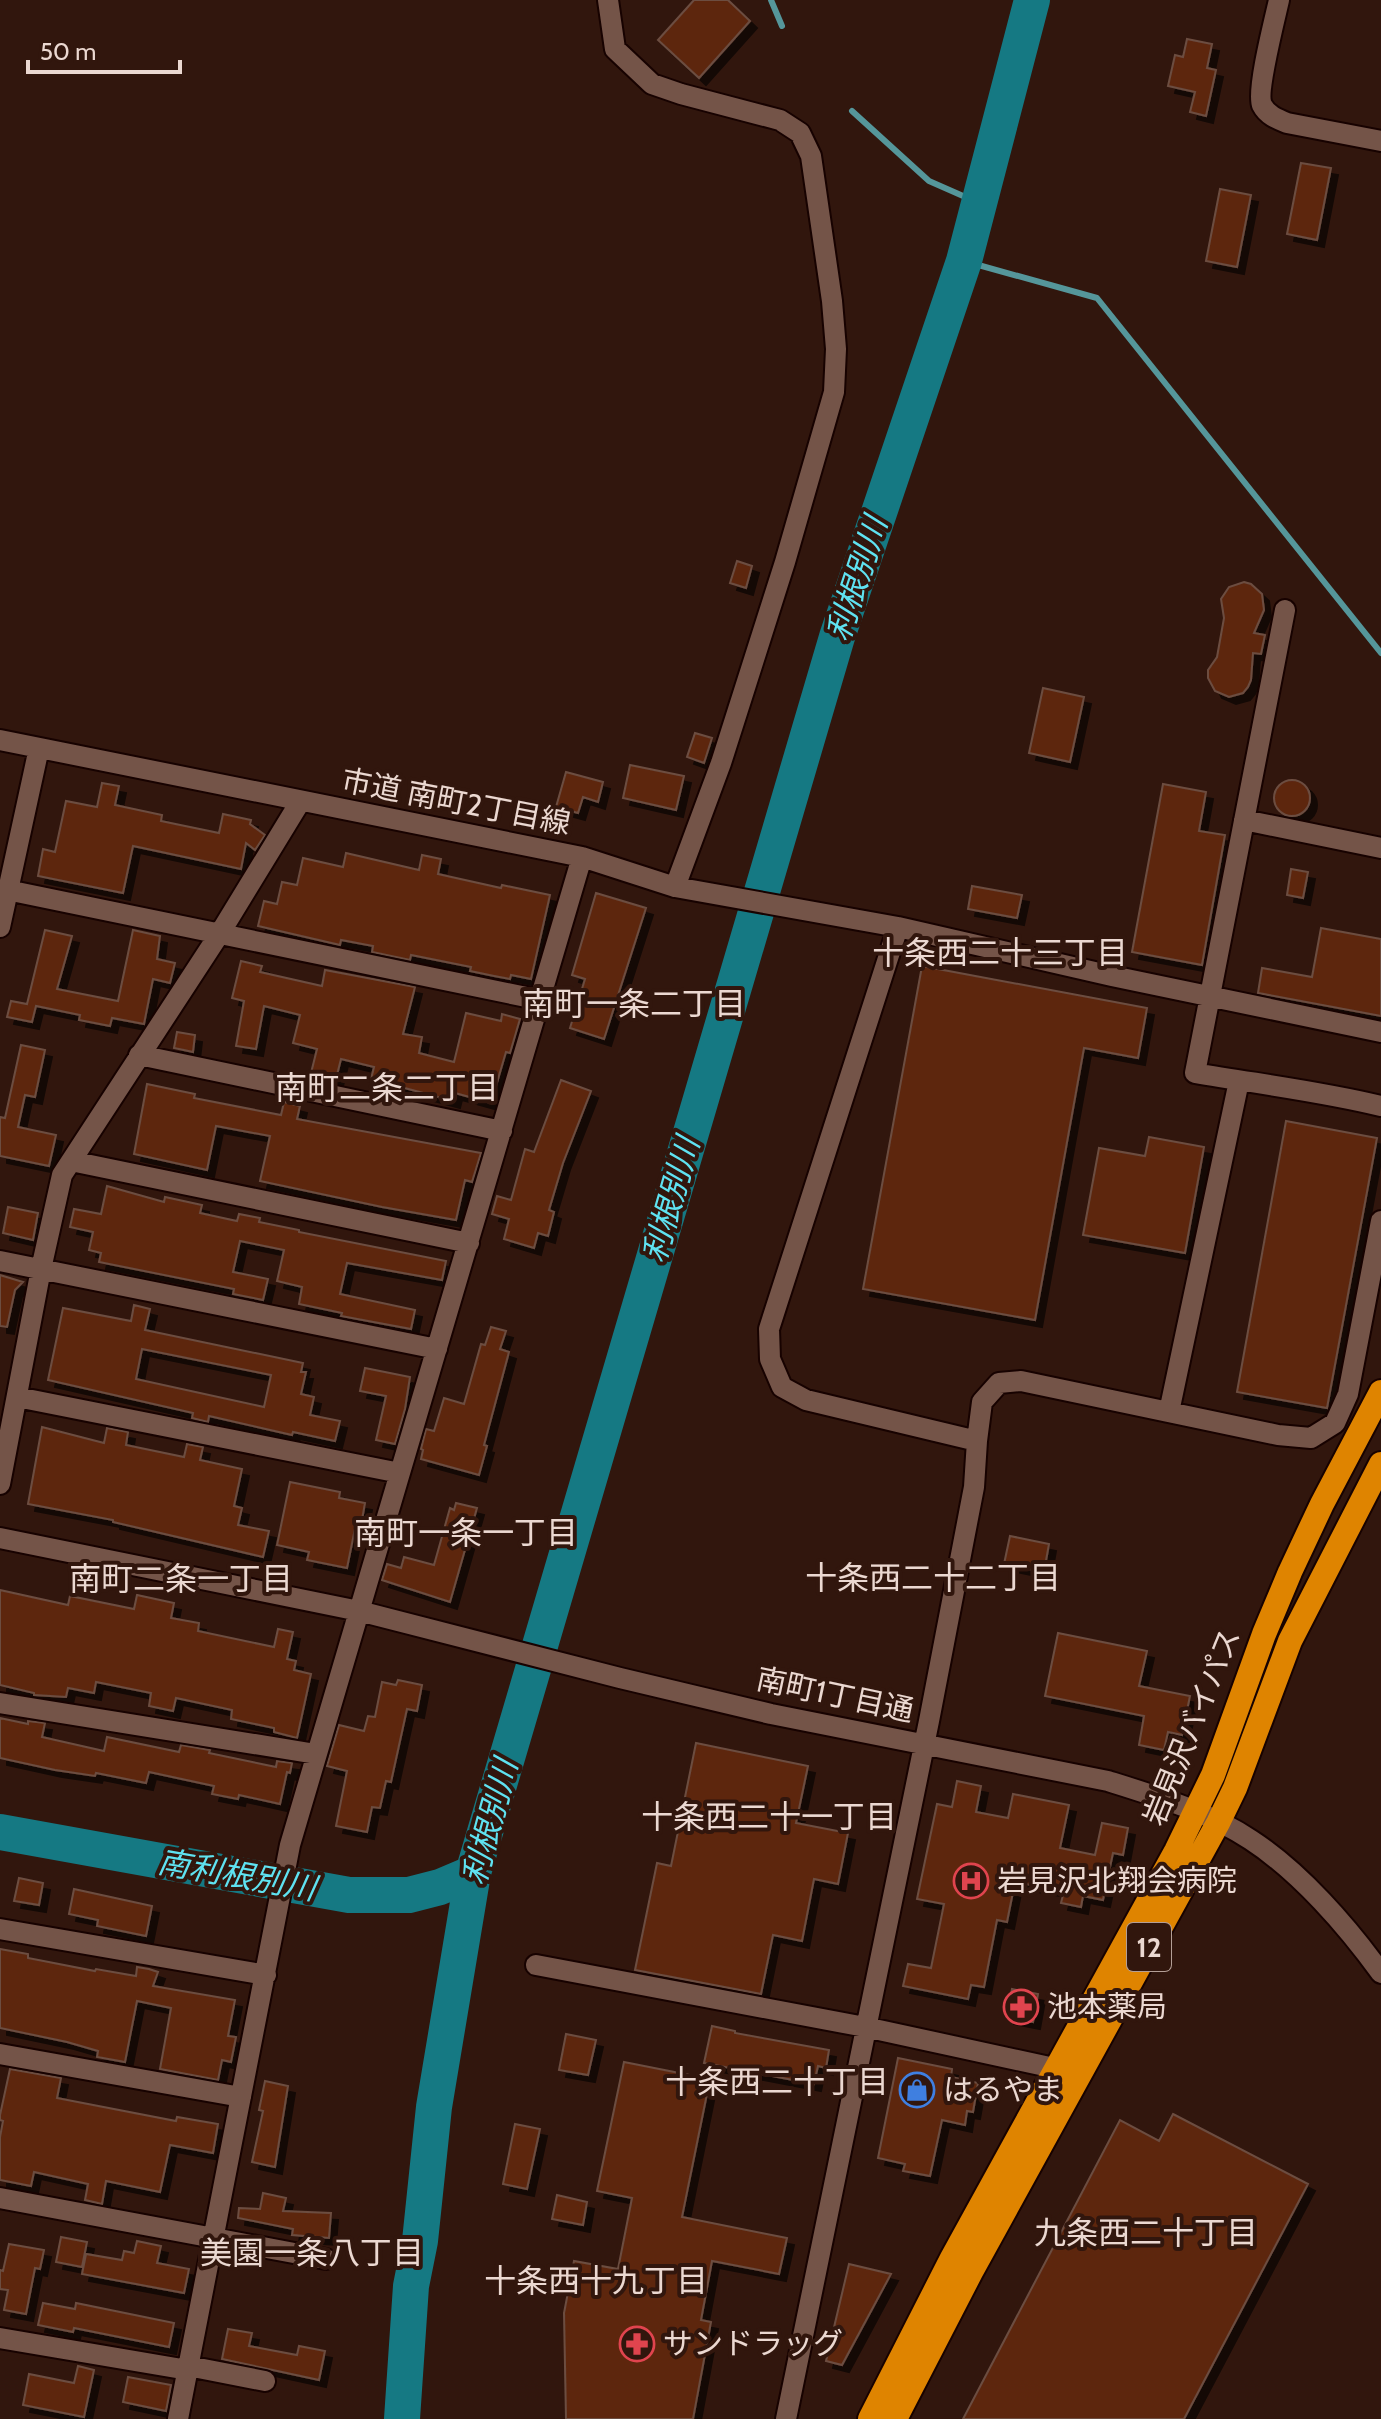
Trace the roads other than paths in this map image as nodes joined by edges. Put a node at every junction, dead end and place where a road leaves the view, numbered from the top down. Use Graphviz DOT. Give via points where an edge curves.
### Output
graph roads {
  1 [pos="608,0"];
  2 [pos="1279,0"];
  3 [pos="1381,141"];
  4 [pos="1285,610"];
  5 [pos="0,740"];
  6 [pos="39,748"];
  7 [pos="300,802"];
  8 [pos="1244,820"];
  9 [pos="1381,848"];
  10 [pos="582,857"];
  11 [pos="682,889"];
  12 [pos="7,890"];
  13 [pos="0,927"];
  14 [pos="898,927"];
  15 [pos="220,933"];
  16 [pos="1209,997"];
  17 [pos="541,1000"];
  18 [pos="1381,1032"];
  19 [pos="139,1055"];
  20 [pos="1239,1081"];
  21 [pos="1381,1106"];
  22 [pos="502,1131"];
  23 [pos="71,1161"];
  24 [pos="1381,1221"];
  25 [pos="469,1243"];
  26 [pos="0,1261"];
  27 [pos="41,1269"];
  28 [pos="437,1349"];
  29 [pos="1381,1392"];
  30 [pos="17,1397"];
  31 [pos="1169,1412"];
  32 [pos="977,1441"];
  33 [pos="1381,1464"];
  34 [pos="400,1473"];
  35 [pos="0,1484"];
  36 [pos="0,1538"];
  37 [pos="359,1611"];
  38 [pos="0,1703"];
  39 [pos="924,1744"];
  40 [pos="316,1754"];
  41 [pos="1195,1813"];
  42 [pos="1218,1823"];
  43 [pos="0,1929"];
  44 [pos="536,1965"];
  45 [pos="1381,1973"];
  46 [pos="266,1975"];
  47 [pos="865,2027"];
  48 [pos="0,2054"];
  49 [pos="1069,2071"];
  50 [pos="241,2097"];
  51 [pos="0,2198"];
  52 [pos="214,2236"];
  53 [pos="326,2259"];
  54 [pos="0,2338"];
  55 [pos="188,2368"];
  56 [pos="265,2381"];
  57 [pos="178,2419"];
  58 [pos="786,2419"];
  59 [pos="870,2419"];
  60 [pos="895,2419"];
  1 -- 11 [label="street" via="615,49 652,84 780,120 800,133 811,156 836,349 834,392"];
  2 -- 3 [label="street" via="1260,91 1263,107 1287,123"];
  4 -- 8 [label="street"];
  5 -- 6 [label="street, 市道 南町2丁目線"];
  6 -- 7 [label="street, 市道 南町2丁目線"];
  6 -- 12 [label="street"];
  7 -- 10 [label="street, 市道 南町2丁目線"];
  7 -- 15 [label="street"];
  8 -- 9 [label="street"];
  8 -- 16 [label="street"];
  10 -- 11 [label="street, 市道 南町2丁目線"];
  10 -- 17 [label="street"];
  11 -- 14 [label="street, 市道 南町2丁目線"];
  12 -- 13 [label="street"];
  12 -- 15 [label="street"];
  14 -- 16 [label="street, 市道 南町2丁目線"];
  14 -- 32 [label="street" via="769,1329 770,1359 782,1387 806,1400"];
  15 -- 17 [label="street"];
  15 -- 19 [label="street"];
  16 -- 18 [label="street, 市道 南町2丁目線"];
  16 -- 20 [label="street" via="1195,1073"];
  17 -- 22 [label="street"];
  19 -- 22 [label="street"];
  19 -- 23 [label="street"];
  20 -- 21 [label="street" via="1327,1092"];
  20 -- 31 [label="street"];
  22 -- 25 [label="street"];
  23 -- 25 [label="street"];
  23 -- 27 [label="street" via="62,1175"];
  24 -- 31 [label="street" via="1348,1394 1335,1423 1311,1438"];
  25 -- 28 [label="street"];
  26 -- 27 [label="street"];
  27 -- 28 [label="street"];
  27 -- 30 [label="street"];
  28 -- 34 [label="street"];
  29 -- 41 [label="highway, 岩見沢バイパス / 12" via="1290,1572"];
  30 -- 34 [label="street"];
  30 -- 35 [label="street"];
  31 -- 32 [label="street" via="1021,1381 999,1383 982,1402"];
  32 -- 39 [label="street" via="974,1487"];
  33 -- 42 [label="highway, 岩見沢バイパス / 12" via="1290,1641"];
  34 -- 37 [label="street"];
  36 -- 37 [label="street, 南町1丁目通"];
  37 -- 39 [label="street, 南町1丁目通" via="771,1714"];
  37 -- 40 [label="street"];
  38 -- 40 [label="street"];
  39 -- 41 [label="street, 南町1丁目通" via="1108,1781"];
  39 -- 47 [label="street"];
  40 -- 46 [label="street" via="290,1845"];
  41 -- 42 [label="street, 南町1丁目通"];
  41 -- 49 [label="highway, 岩見沢バイパス / 12"];
  42 -- 45 [label="street, 南町1丁目通" via="1250,1839 1327,1905"];
  42 -- 49 [label="highway, 岩見沢バイパス / 12"];
  43 -- 46 [label="street"];
  44 -- 47 [label="street"];
  46 -- 50 [label="street"];
  47 -- 49 [label="street"];
  47 -- 58 [label="street"];
  48 -- 50 [label="street"];
  49 -- 59 [label="highway, 岩見沢バイパス / 12" via="952,2258"];
  49 -- 60 [label="highway, 岩見沢バイパス / 12"];
  50 -- 52 [label="street"];
  51 -- 52 [label="street"];
  52 -- 53 [label="street"];
  52 -- 55 [label="street"];
  54 -- 55 [label="street"];
  55 -- 56 [label="street"];
  55 -- 57 [label="street"];
}
